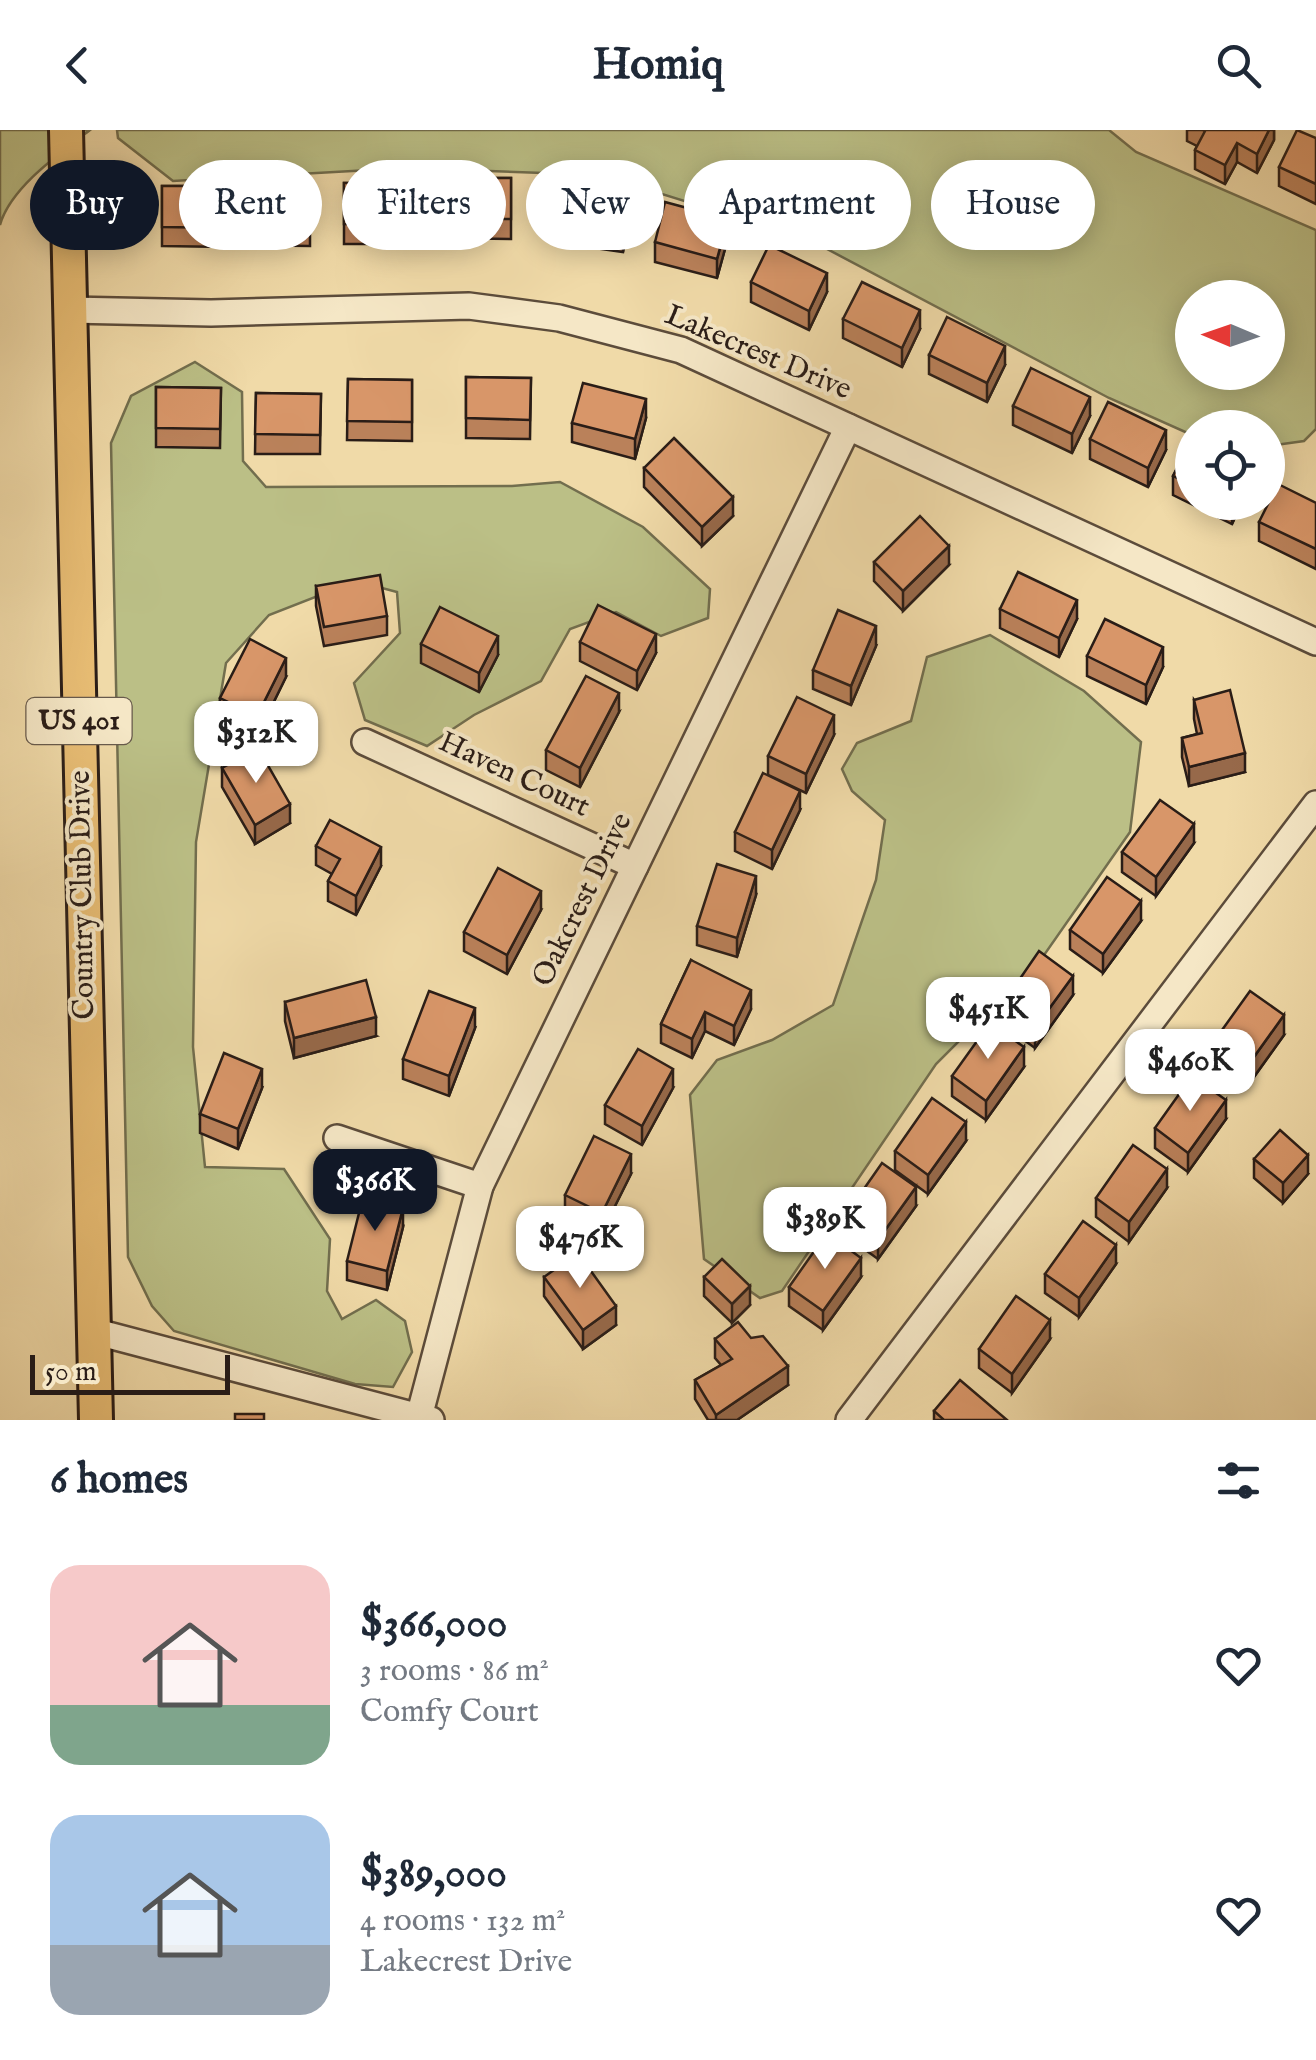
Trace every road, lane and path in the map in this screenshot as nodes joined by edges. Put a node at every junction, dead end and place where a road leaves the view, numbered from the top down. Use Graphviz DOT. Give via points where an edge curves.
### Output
graph roads {
  1 [pos="66,130"];
  2 [pos="70,310"];
  3 [pos="848,427"];
  4 [pos="1316,642"];
  5 [pos="365,742"];
  6 [pos="1316,804"];
  7 [pos="635,866"];
  8 [pos="337,1138"];
  9 [pos="480,1186"];
  10 [pos="94,1330"];
  11 [pos="425,1418"];
  12 [pos="96,1420"];
  13 [pos="849,1420"];
  1 -- 2 [label="main road, Country Club Drive / US 401"];
  2 -- 3 [label="street, Lakecrest Drive" via="468,306 560,318 681,350"];
  2 -- 10 [label="main road, Country Club Drive / US 401"];
  3 -- 4 [label="street, Lakecrest Drive"];
  3 -- 7 [label="street, Oakcrest Drive"];
  5 -- 7 [label="street, Haven Court"];
  6 -- 13 [label="street"];
  7 -- 9 [label="street, Oakcrest Drive"];
  8 -- 9 [label="street"];
  9 -- 11 [label="street, Oakcrest Drive"];
  10 -- 11 [label="street"];
  10 -- 12 [label="main road, Country Club Drive / US 401"];
}
